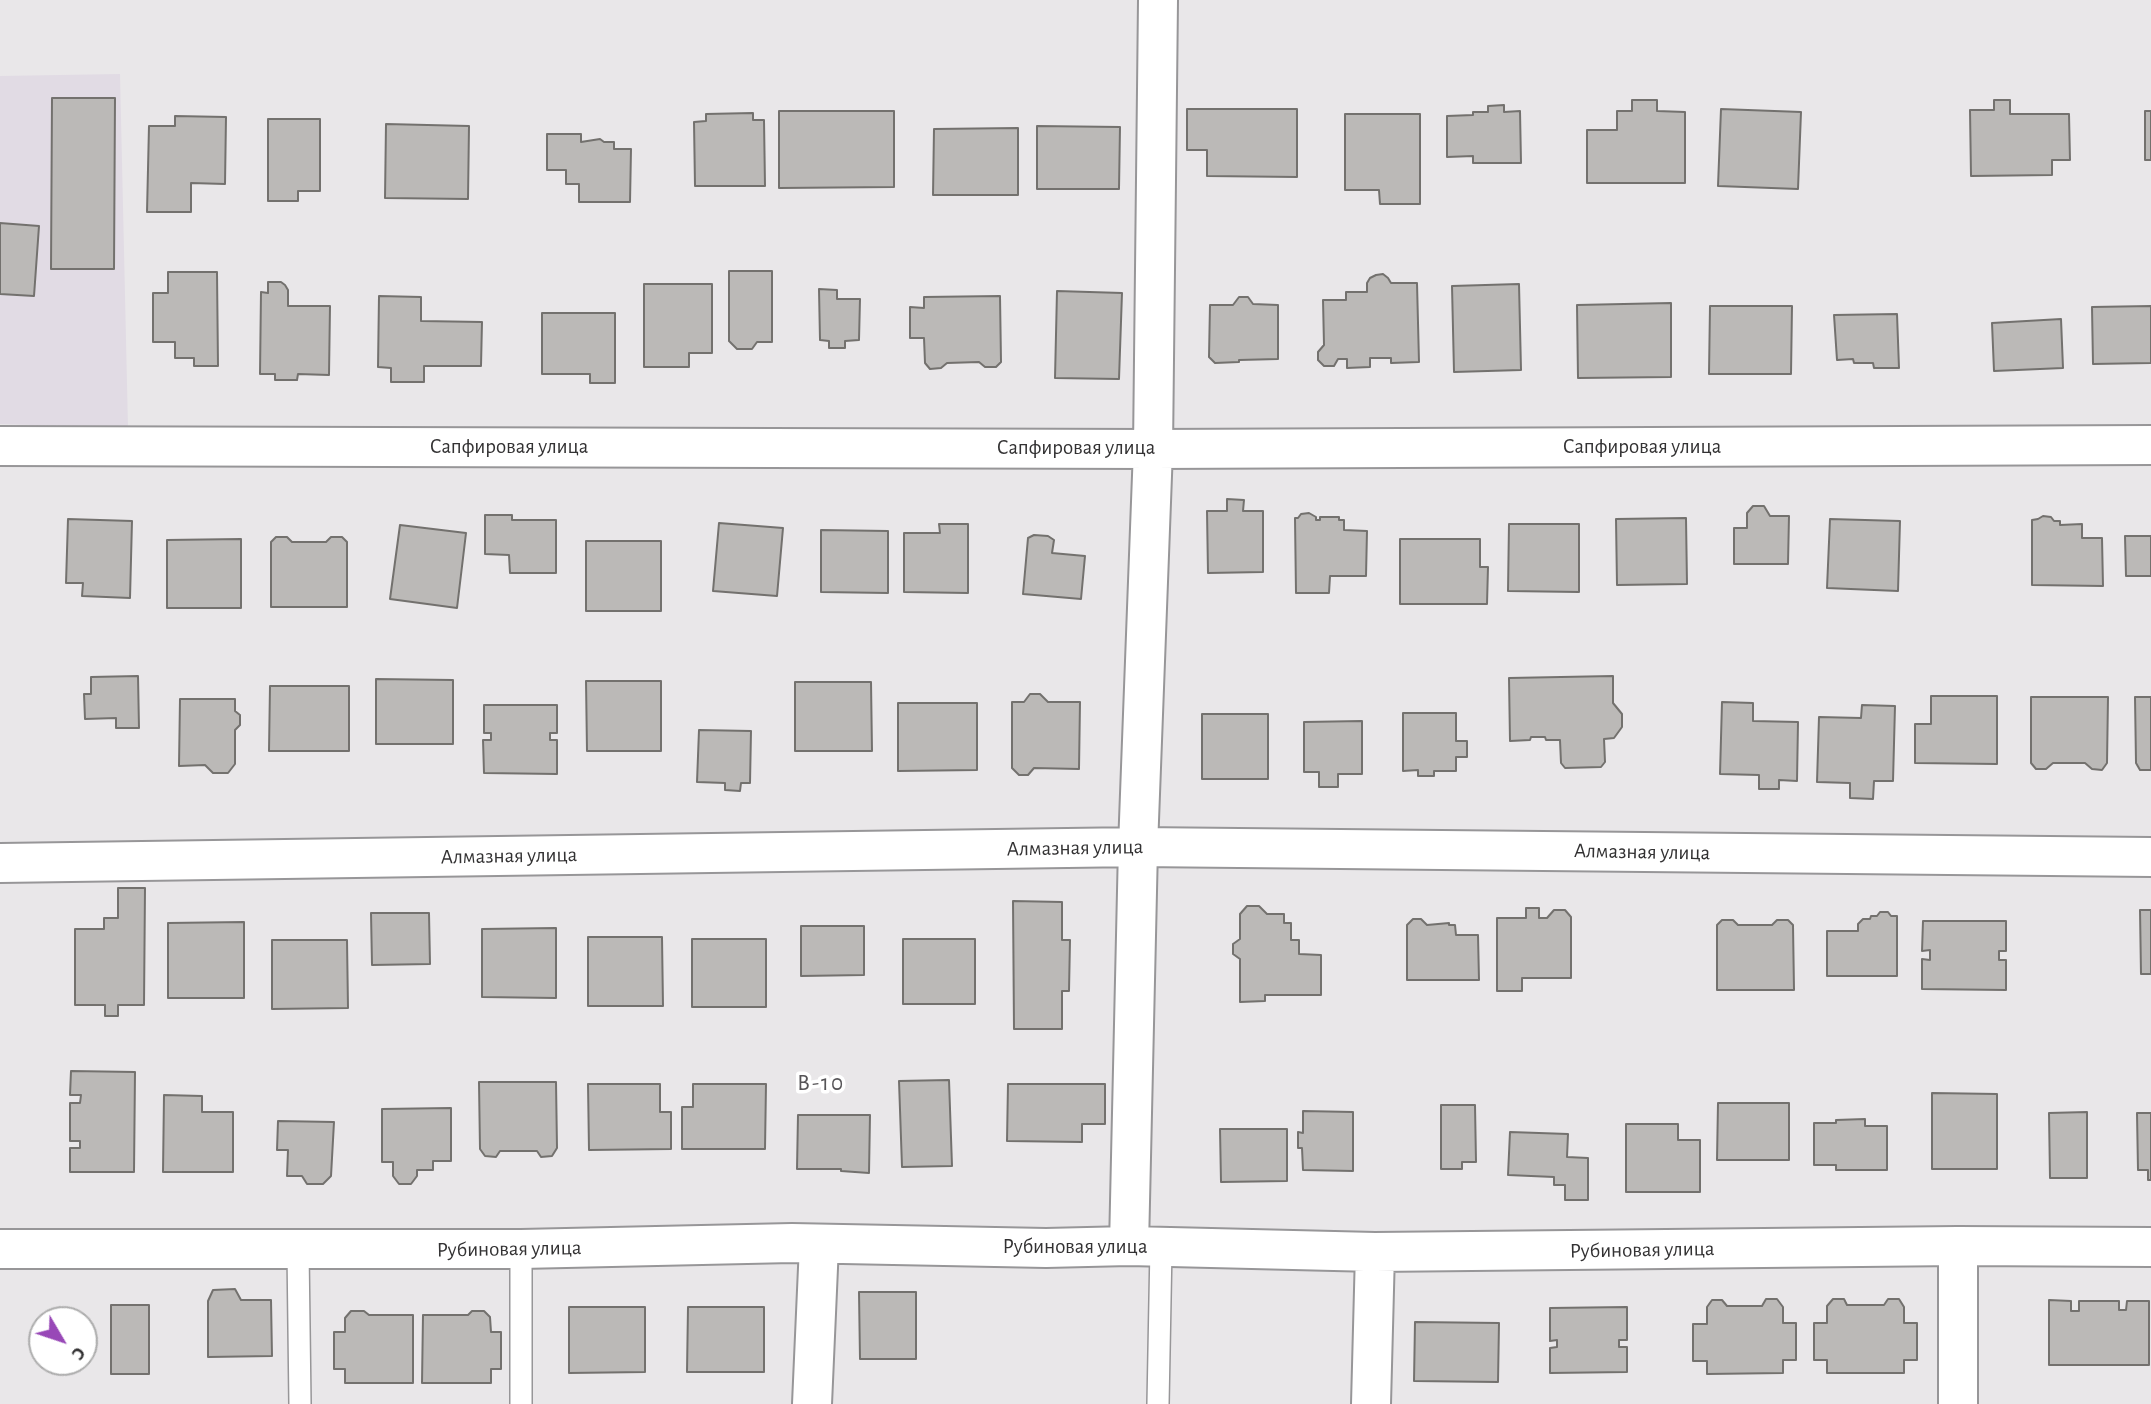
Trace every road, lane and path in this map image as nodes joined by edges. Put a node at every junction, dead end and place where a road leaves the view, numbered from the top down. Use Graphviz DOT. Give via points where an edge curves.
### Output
graph roads {
  1 [pos="1158,0"];
  2 [pos="2151,445"];
  3 [pos="0,446"];
  4 [pos="1153,449"];
  5 [pos="1138,847"];
  6 [pos="2151,857"];
  7 [pos="0,863"];
  8 [pos="820,1245"];
  9 [pos="1958,1246"];
  10 [pos="1145,1247"];
  11 [pos="2151,1247"];
  12 [pos="0,1249"];
  13 [pos="521,1249"];
  14 [pos="298,1250"];
  15 [pos="1375,1252"];
  16 [pos="300,1404"];
  17 [pos="522,1404"];
  18 [pos="812,1404"];
  19 [pos="1158,1404"];
  20 [pos="1371,1404"];
  21 [pos="1958,1404"];
  1 -- 4 [label="street"];
  2 -- 4 [label="street, Сапфировая улица"];
  3 -- 4 [label="street, Сапфировая улица"];
  4 -- 5 [label="street"];
  5 -- 6 [label="street, Алмазная улица"];
  5 -- 7 [label="street, Алмазная улица"];
  5 -- 10 [label="street"];
  8 -- 10 [label="street, Рубиновая улица"];
  8 -- 13 [label="street, Рубиновая улица"];
  8 -- 18 [label="street"];
  9 -- 11 [label="street, Рубиновая улица"];
  9 -- 15 [label="street, Рубиновая улица"];
  9 -- 21 [label="street"];
  10 -- 15 [label="street, Рубиновая улица"];
  10 -- 19 [label="lane"];
  12 -- 14 [label="street, Рубиновая улица"];
  13 -- 14 [label="street, Рубиновая улица"];
  13 -- 17 [label="lane"];
  14 -- 16 [label="lane"];
  15 -- 20 [label="street"];
}
